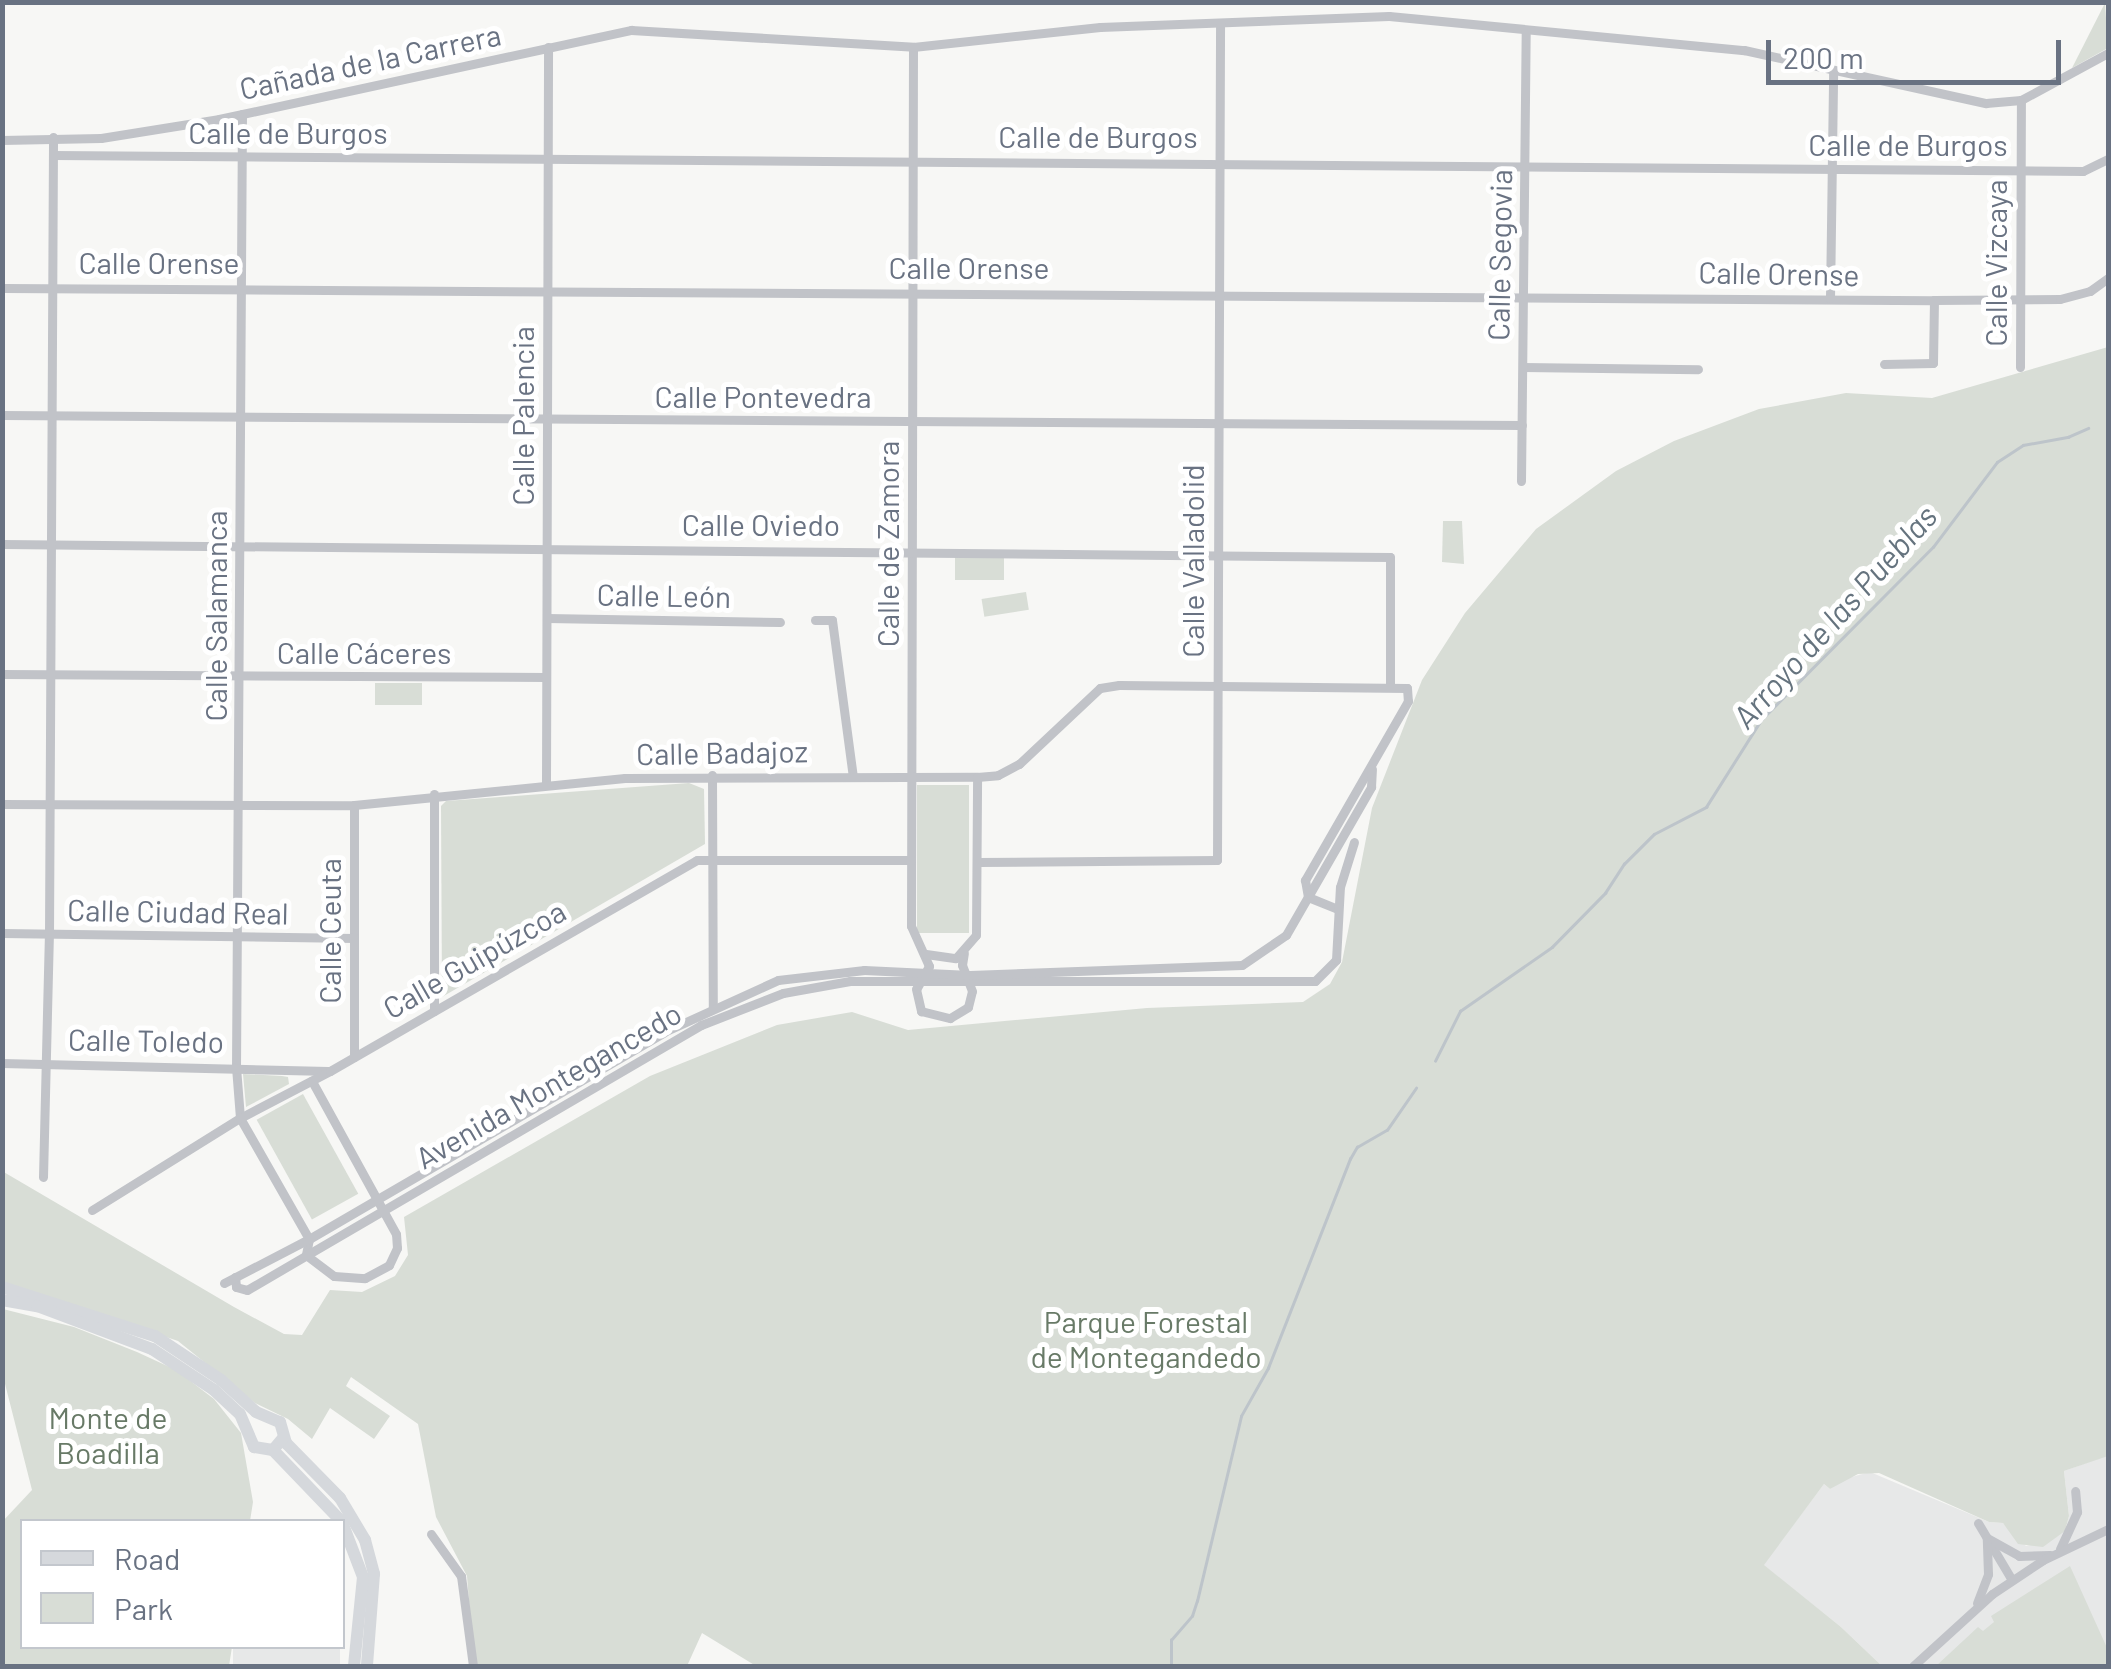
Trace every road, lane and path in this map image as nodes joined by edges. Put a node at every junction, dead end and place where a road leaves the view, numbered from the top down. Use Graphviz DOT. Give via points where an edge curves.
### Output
graph roads {
  1 [pos="1220,22"];
  2 [pos="1526,30"];
  3 [pos="548,47"];
  4 [pos="913,47"];
  5 [pos="2108,53"];
  6 [pos="1833,71"];
  7 [pos="2020,100"];
  8 [pos="242,114"];
  9 [pos="53,137"];
  10 [pos="70,137"];
  11 [pos="2,140"];
  12 [pos="53,156"];
  13 [pos="85,156"];
  14 [pos="242,157"];
  15 [pos="550,159"];
  16 [pos="2108,159"];
  17 [pos="912,161"];
  18 [pos="1219,161"];
  19 [pos="1525,165"];
  20 [pos="1830,168"];
  21 [pos="2021,170"];
  22 [pos="2108,278"];
  23 [pos="53,286"];
  24 [pos="241,287"];
  25 [pos="4,288"];
  26 [pos="548,288"];
  27 [pos="912,292"];
  28 [pos="1218,293"];
  29 [pos="1524,296"];
  30 [pos="1830,298"];
  31 [pos="2020,299"];
  32 [pos="1934,300"];
  33 [pos="1884,364"];
  34 [pos="1523,367"];
  35 [pos="2020,367"];
  36 [pos="1698,369"];
  37 [pos="2,415"];
  38 [pos="52,415"];
  39 [pos="240,415"];
  40 [pos="547,419"];
  41 [pos="912,422"];
  42 [pos="1216,423"];
  43 [pos="1522,424"];
  44 [pos="1521,481"];
  45 [pos="2,544"];
  46 [pos="51,544"];
  47 [pos="240,548"];
  48 [pos="547,548"];
  49 [pos="912,549"];
  50 [pos="1218,552"];
  51 [pos="547,618"];
  52 [pos="815,620"];
  53 [pos="780,622"];
  54 [pos="2,674"];
  55 [pos="51,674"];
  56 [pos="240,677"];
  57 [pos="546,678"];
  58 [pos="1216,685"];
  59 [pos="1390,686"];
  60 [pos="1410,690"];
  61 [pos="712,775"];
  62 [pos="911,776"];
  63 [pos="853,777"];
  64 [pos="977,777"];
  65 [pos="546,785"];
  66 [pos="434,794"];
  67 [pos="2,804"];
  68 [pos="50,804"];
  69 [pos="354,805"];
  70 [pos="239,807"];
  71 [pos="1354,842"];
  72 [pos="713,860"];
  73 [pos="910,860"];
  74 [pos="978,862"];
  75 [pos="1308,897"];
  76 [pos="1337,909"];
  77 [pos="2,934"];
  78 [pos="49,934"];
  79 [pos="238,936"];
  80 [pos="354,938"];
  81 [pos="964,953"];
  82 [pos="926,954"];
  83 [pos="1254,958"];
  84 [pos="924,974"];
  85 [pos="971,980"];
  86 [pos="1252,982"];
  87 [pos="917,985"];
  88 [pos="713,1008"];
  89 [pos="434,1011"];
  90 [pos="354,1057"];
  91 [pos="2,1063"];
  92 [pos="47,1063"];
  93 [pos="236,1066"];
  94 [pos="288,1069"];
  95 [pos="330,1071"];
  96 [pos="312,1082"];
  97 [pos="293,1091"];
  98 [pos="240,1118"];
  99 [pos="43,1177"];
  100 [pos="382,1204"];
  101 [pos="92,1210"];
  102 [pos="310,1239"];
  103 [pos="306,1255"];
  104 [pos="234,1277"];
  105 [pos="224,1283"];
  106 [pos="2,1286"];
  107 [pos="2,1300"];
  108 [pos="264,1416"];
  109 [pos="249,1428"];
  110 [pos="284,1438"];
  111 [pos="273,1450"];
  112 [pos="2075,1492"];
  113 [pos="339,1519"];
  114 [pos="1978,1523"];
  115 [pos="2108,1529"];
  116 [pos="345,1530"];
  117 [pos="431,1534"];
  118 [pos="1987,1538"];
  119 [pos="2055,1554"];
  120 [pos="2012,1580"];
  121 [pos="1976,1606"];
  122 [pos="354,1666"];
  123 [pos="367,1666"];
  124 [pos="473,1666"];
  125 [pos="1912,1666"];
  1 -- 2 [label="street, Cañada de la Carrera" via="1389,16"];
  1 -- 4 [label="street, Cañada de la Carrera"];
  1 -- 18 [label="street, Calle Valladolid"];
  2 -- 6 [label="street, Cañada de la Carrera" via="1744,50"];
  2 -- 19 [label="street, Calle Segovia"];
  3 -- 4 [label="street, Cañada de la Carrera" via="631,30"];
  3 -- 8 [label="street, Cañada de la Carrera"];
  3 -- 15 [label="street, Calle Palencia"];
  4 -- 17 [label="street, Calle de Zamora"];
  5 -- 7 [label="street"];
  6 -- 7 [label="street, Cañada de la Carrera" via="1986,103"];
  6 -- 20 [label="street"];
  7 -- 21 [label="street, Calle Vizcaya"];
  8 -- 10 [label="street, Cañada de la Carrera" via="101,138"];
  8 -- 14 [label="street, Calle Salamanca"];
  9 -- 10 [label="street, Cañada de la Carrera"];
  9 -- 11 [label="street, Cañada de la Carrera"];
  9 -- 12 [label="street"];
  10 -- 13 [label="street"];
  12 -- 13 [label="street, Calle de Burgos"];
  12 -- 23 [label="street"];
  13 -- 14 [label="street, Calle de Burgos"];
  14 -- 15 [label="street, Calle de Burgos"];
  14 -- 24 [label="street, Calle Salamanca"];
  15 -- 17 [label="street, Calle de Burgos"];
  15 -- 26 [label="street, Calle Palencia"];
  16 -- 21 [label="street, Calle de Burgos" via="2082,171"];
  17 -- 18 [label="street, Calle de Burgos"];
  17 -- 27 [label="street, Calle de Zamora"];
  18 -- 19 [label="street, Calle de Burgos"];
  18 -- 28 [label="street, Calle Valladolid"];
  19 -- 20 [label="street, Calle de Burgos"];
  19 -- 29 [label="street, Calle Segovia"];
  20 -- 21 [label="street, Calle de Burgos"];
  20 -- 30 [label="street"];
  21 -- 31 [label="street, Calle Vizcaya"];
  22 -- 31 [label="street, Calle Orense" via="2060,299"];
  23 -- 24 [label="street, Calle Orense"];
  23 -- 25 [label="street, Calle Orense"];
  23 -- 38 [label="street"];
  24 -- 26 [label="street, Calle Orense"];
  24 -- 39 [label="street, Calle Salamanca"];
  26 -- 27 [label="street, Calle Orense"];
  26 -- 40 [label="street, Calle Palencia"];
  27 -- 28 [label="street, Calle Orense"];
  27 -- 41 [label="street, Calle de Zamora"];
  28 -- 29 [label="street, Calle Orense"];
  28 -- 42 [label="street, Calle Valladolid"];
  29 -- 30 [label="street, Calle Orense"];
  29 -- 34 [label="street, Calle Segovia"];
  30 -- 32 [label="street, Calle Orense"];
  31 -- 32 [label="street, Calle Orense"];
  31 -- 35 [label="street, Calle Vizcaya"];
  32 -- 33 [label="street" via="1933,364"];
  34 -- 36 [label="street"];
  34 -- 43 [label="street, Calle Segovia"];
  37 -- 38 [label="street, Calle Pontevedra"];
  38 -- 39 [label="street, Calle Pontevedra"];
  38 -- 46 [label="street"];
  39 -- 40 [label="street, Calle Pontevedra"];
  39 -- 47 [label="street, Calle Salamanca"];
  40 -- 41 [label="street, Calle Pontevedra"];
  40 -- 48 [label="street, Calle Palencia"];
  41 -- 42 [label="street, Calle Pontevedra"];
  41 -- 49 [label="street, Calle de Zamora"];
  42 -- 43 [label="street, Calle Pontevedra"];
  42 -- 50 [label="street, Calle Valladolid"];
  43 -- 44 [label="street, Calle Segovia"];
  45 -- 46 [label="street, Calle Oviedo"];
  46 -- 47 [label="street, Calle Oviedo"];
  46 -- 55 [label="street"];
  47 -- 48 [label="street, Calle Oviedo"];
  47 -- 56 [label="street, Calle Salamanca"];
  48 -- 49 [label="street, Calle Oviedo"];
  48 -- 51 [label="street, Calle Palencia"];
  49 -- 50 [label="street, Calle Oviedo"];
  49 -- 62 [label="street, Calle de Zamora"];
  50 -- 58 [label="street, Calle Valladolid"];
  50 -- 59 [label="street, Calle Oviedo" via="1390,556"];
  51 -- 53 [label="street, Calle León"];
  51 -- 57 [label="street, Calle Palencia"];
  52 -- 63 [label="street" via="832,620"];
  54 -- 55 [label="street, Calle Cáceres"];
  55 -- 56 [label="street, Calle Cáceres"];
  55 -- 68 [label="street"];
  56 -- 57 [label="street, Calle Cáceres"];
  56 -- 70 [label="street, Calle Salamanca"];
  57 -- 65 [label="street, Calle Palencia"];
  58 -- 59 [label="street, Calle Badajoz"];
  58 -- 64 [label="street, Calle Badajoz" via="1100,688 1019,764"];
  58 -- 74 [label="street, Calle Valladolid" via="1217,860"];
  59 -- 60 [label="street, Calle Badajoz"];
  60 -- 75 [label="street, Avenida Montegancedo" via="1305,880"];
  61 -- 63 [label="street, Calle Badajoz"];
  61 -- 65 [label="street, Calle Badajoz"];
  61 -- 72 [label="street"];
  62 -- 63 [label="street, Calle Badajoz"];
  62 -- 64 [label="street, Calle Badajoz"];
  62 -- 73 [label="street, Calle de Zamora"];
  64 -- 74 [label="street"];
  65 -- 66 [label="street, Calle Badajoz"];
  66 -- 69 [label="street, Calle Badajoz"];
  66 -- 89 [label="street"];
  67 -- 68 [label="street, Calle Badajoz"];
  68 -- 70 [label="street, Calle Badajoz"];
  68 -- 78 [label="street"];
  69 -- 70 [label="street, Calle Badajoz"];
  69 -- 80 [label="street, Calle Ceuta"];
  70 -- 79 [label="street, Calle Salamanca"];
  71 -- 76 [label="street, Avenida Montegancedo"];
  72 -- 73 [label="street, Calle Guipúzcoa"];
  72 -- 88 [label="street"];
  72 -- 89 [label="street, Calle Guipúzcoa" via="697,860"];
  73 -- 82 [label="street, Calle de Zamora" via="911,926"];
  74 -- 81 [label="street" via="978,930"];
  75 -- 76 [label="street"];
  75 -- 83 [label="street, Avenida Montegancedo" via="1286,935"];
  76 -- 86 [label="street, Avenida Montegancedo" via="1336,960 1326,976"];
  77 -- 78 [label="street, Calle Ciudad Real"];
  78 -- 79 [label="street, Calle Ciudad Real"];
  78 -- 92 [label="street"];
  79 -- 80 [label="street, Calle Ciudad Real"];
  79 -- 93 [label="street, Calle Salamanca"];
  80 -- 90 [label="street, Calle Ceuta"];
  81 -- 82 [label="street" via="949,960"];
  81 -- 85 [label="street"];
  82 -- 84 [label="street, Calle de Zamora"];
  83 -- 85 [label="street, Avenida Montegancedo" via="1220,968"];
  83 -- 86 [label="street"];
  84 -- 85 [label="street, Avenida Montegancedo"];
  84 -- 87 [label="street"];
  84 -- 88 [label="street, Avenida Montegancedo" via="822,972 778,980"];
  85 -- 86 [label="street, Avenida Montegancedo"];
  85 -- 87 [label="street, Avenida Montegancedo"];
  85 -- 87 [label="street" via="972,999 964,1012 942,1018 921,1011"];
  87 -- 100 [label="street, Avenida Montegancedo" via="850,982 752,1002"];
  88 -- 100 [label="street, Avenida Montegancedo"];
  89 -- 90 [label="street, Calle Guipúzcoa"];
  90 -- 95 [label="street, Calle Guipúzcoa"];
  91 -- 92 [label="street, Calle Toledo"];
  92 -- 93 [label="street, Calle Toledo"];
  92 -- 99 [label="street"];
  93 -- 94 [label="street, Calle Toledo"];
  93 -- 98 [label="street, Calle Salamanca"];
  94 -- 95 [label="street, Calle Toledo"];
  94 -- 97 [label="street"];
  95 -- 96 [label="street, Calle Guipúzcoa"];
  96 -- 97 [label="street, Calle Guipúzcoa"];
  96 -- 100 [label="street"];
  97 -- 98 [label="street, Calle Guipúzcoa"];
  98 -- 101 [label="street, Calle Guipúzcoa"];
  98 -- 102 [label="street"];
  100 -- 102 [label="street, Avenida Montegancedo"];
  100 -- 103 [label="street, Avenida Montegancedo"];
  100 -- 103 [label="street" via="397,1248 382,1270 343,1279"];
  102 -- 103 [label="street"];
  102 -- 104 [label="street, Avenida Montegancedo"];
  103 -- 104 [label="street, Avenida Montegancedo" via="248,1290 236,1287"];
  104 -- 105 [label="street, Avenida Montegancedo"];
  106 -- 108 [label="street" via="155,1336"];
  107 -- 109 [label="street" via="37,1306 152,1349 214,1390"];
  108 -- 109 [label="street"];
  108 -- 110 [label="street" via="280,1422"];
  109 -- 111 [label="street" via="254,1447"];
  110 -- 111 [label="street"];
  110 -- 123 [label="street" via="340,1498 365,1540 374,1574"];
  111 -- 113 [label="street"];
  112 -- 119 [label="street" via="2074,1520"];
  114 -- 118 [label="street"];
  115 -- 119 [label="street"];
  116 -- 122 [label="street" via="363,1577"];
  117 -- 124 [label="street" via="461,1576"];
  118 -- 119 [label="street" via="2019,1556"];
  118 -- 120 [label="street"];
  118 -- 121 [label="street" via="1988,1574"];
  119 -- 120 [label="street"];
  120 -- 121 [label="street"];
  121 -- 125 [label="street"];
}
